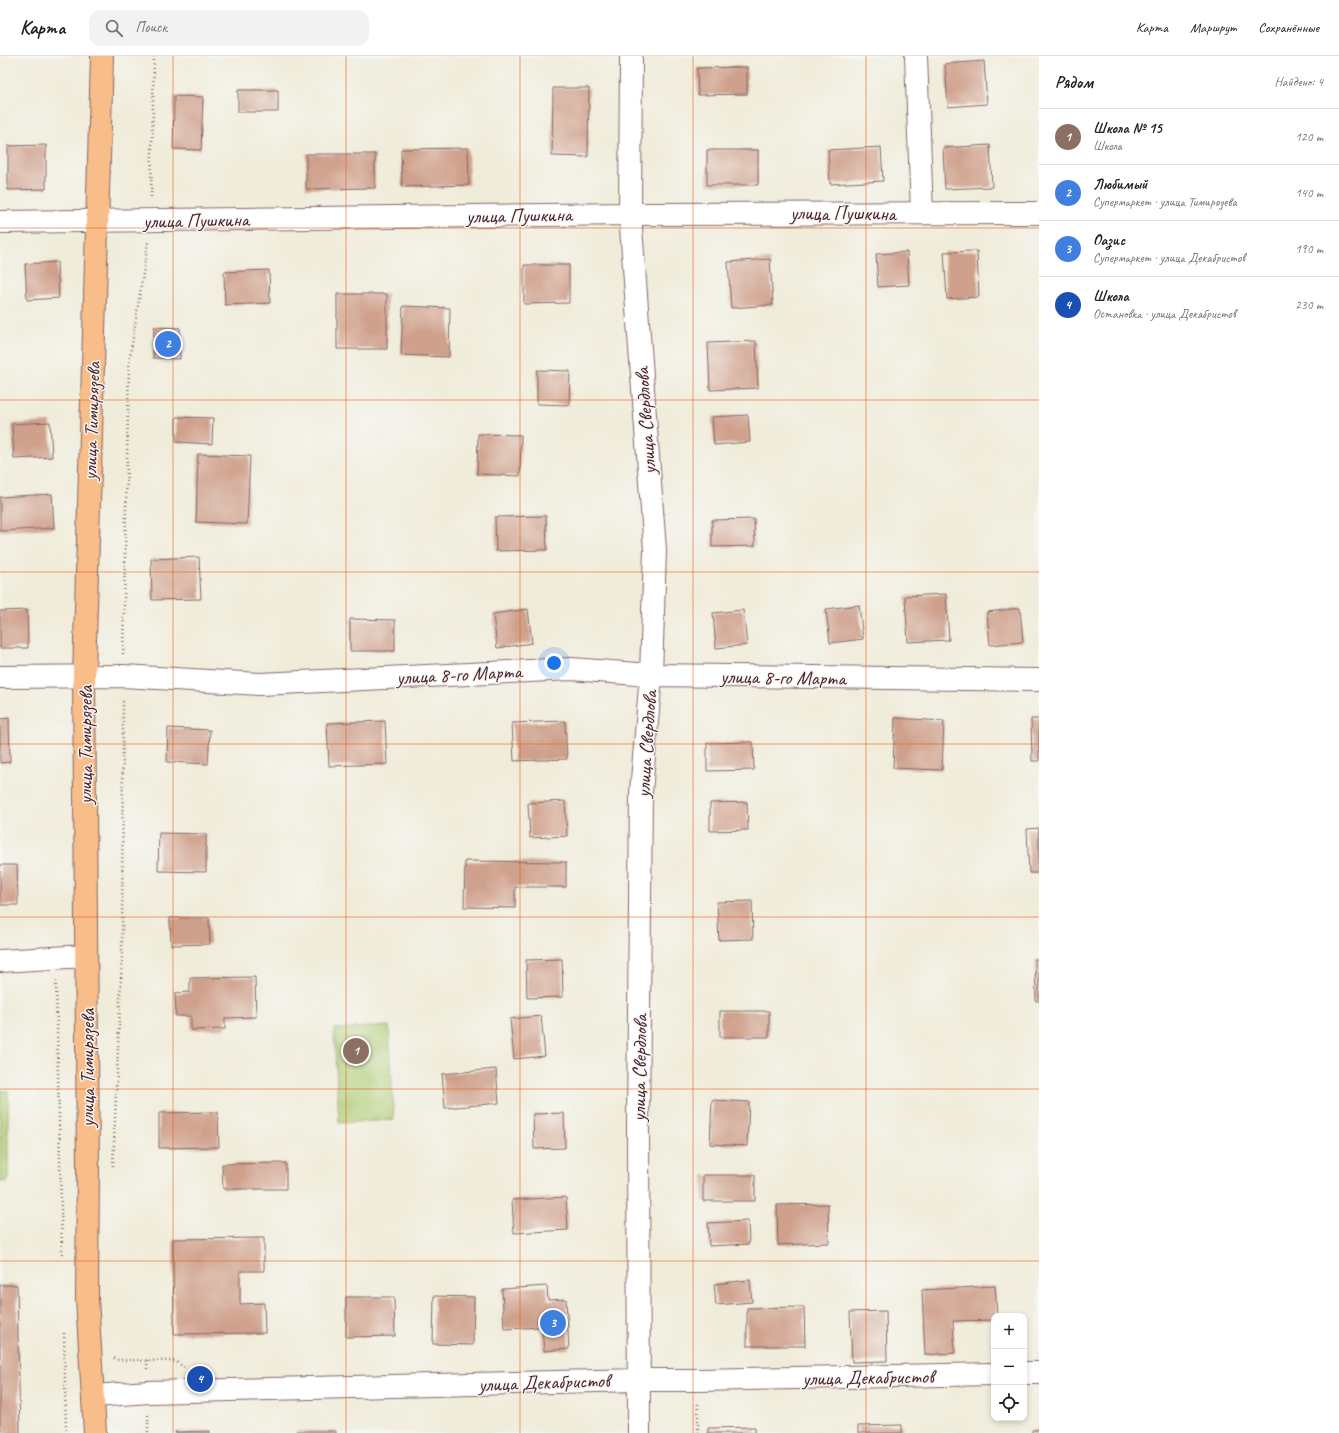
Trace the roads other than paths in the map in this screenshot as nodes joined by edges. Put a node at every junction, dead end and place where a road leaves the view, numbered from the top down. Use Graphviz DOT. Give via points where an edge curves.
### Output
graph roads {
  1 [pos="102,56"];
  2 [pos="631,56"];
  3 [pos="916,56"];
  4 [pos="922,213"];
  5 [pos="1039,213"];
  6 [pos="630,214"];
  7 [pos="98,221"];
  8 [pos="0,222"];
  9 [pos="651,675"];
  10 [pos="84,676"];
  11 [pos="0,677"];
  12 [pos="1039,680"];
  13 [pos="86,956"];
  14 [pos="0,961"];
  15 [pos="1027,1373"];
  16 [pos="1039,1373"];
  17 [pos="991,1374"];
  18 [pos="638,1380"];
  19 [pos="94,1396"];
  20 [pos="95,1433"];
  21 [pos="639,1433"];
  1 -- 7 [label="main road, улица Тимирязева"];
  2 -- 6 [label="street, улица Свердлова"];
  3 -- 4 [label="street"];
  4 -- 5 [label="street, улица Пушкина"];
  4 -- 6 [label="street, улица Пушкина"];
  6 -- 7 [label="street, улица Пушкина"];
  6 -- 9 [label="street, улица Свердлова" via="655,550"];
  7 -- 8 [label="street, улица Пушкина"];
  7 -- 10 [label="main road, улица Тимирязева"];
  9 -- 10 [label="street, улица 8-го Марта" via="571,669 260,684"];
  9 -- 12 [label="street, улица 8-го Марта"];
  9 -- 18 [label="street, улица Свердлова" via="642,792"];
  10 -- 11 [label="street, улица 8-го Марта"];
  10 -- 13 [label="main road, улица Тимирязева"];
  13 -- 14 [label="street"];
  13 -- 19 [label="main road, улица Тимирязева" via="87,1298"];
  15 -- 16 [label="street"];
  17 -- 18 [label="street, улица Декабристов"];
  18 -- 19 [label="street, улица Декабристов" via="148,1392"];
  18 -- 21 [label="street, улица Свердлова"];
  19 -- 20 [label="main road, улица Тимирязева"];
}
